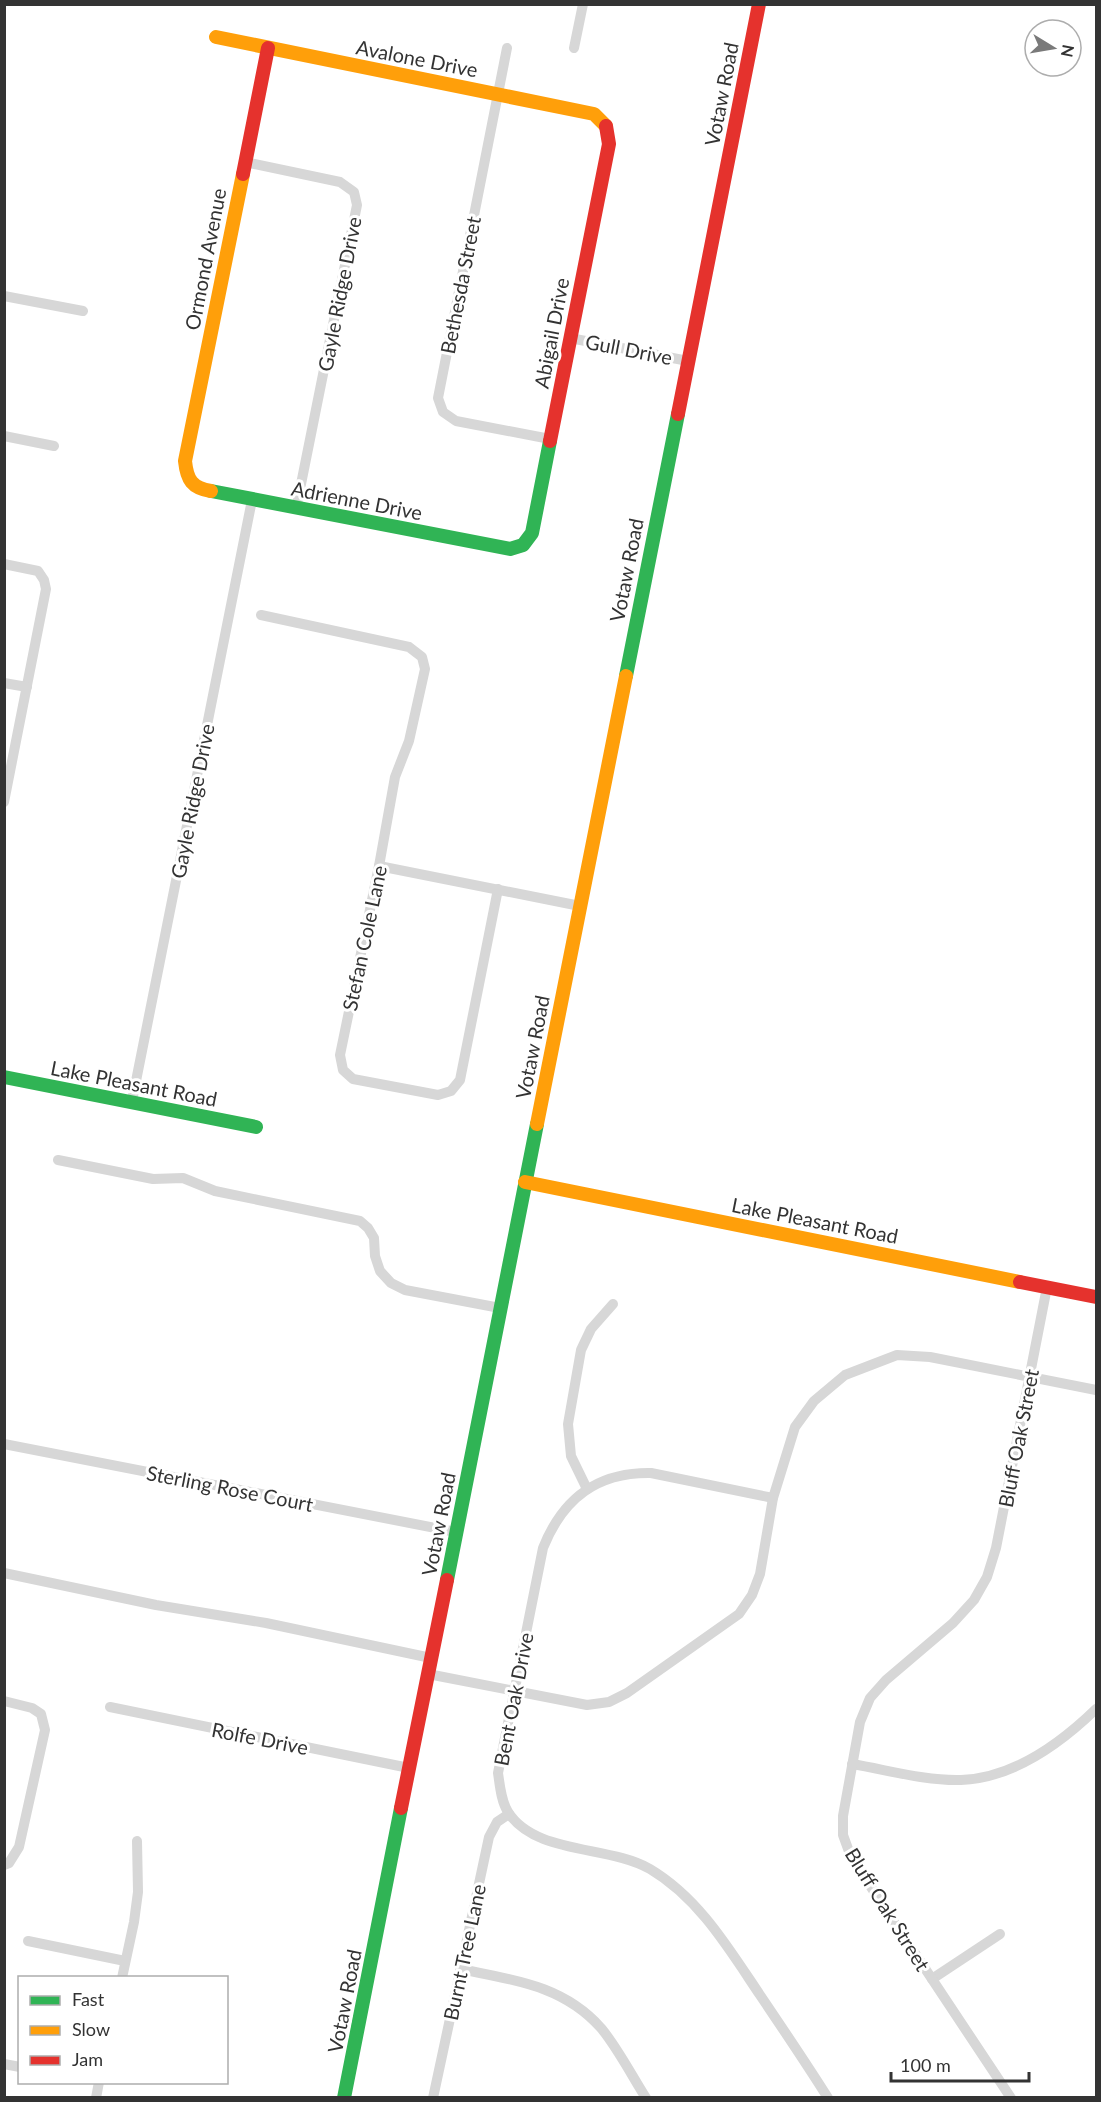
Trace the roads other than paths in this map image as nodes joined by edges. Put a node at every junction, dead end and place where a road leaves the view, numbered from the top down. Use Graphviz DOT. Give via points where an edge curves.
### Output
graph roads {
  1 [pos="583,4"];
  2 [pos="759,4"];
  3 [pos="216,37"];
  4 [pos="268,48"];
  5 [pos="507,48"];
  6 [pos="574,48"];
  7 [pos="497,94"];
  8 [pos="606,126"];
  9 [pos="244,162"];
  10 [pos="4,296"];
  11 [pos="83,311"];
  12 [pos="570,338"];
  13 [pos="688,361"];
  14 [pos="4,436"];
  15 [pos="550,439"];
  16 [pos="54,446"];
  17 [pos="187,477"];
  18 [pos="252,500"];
  19 [pos="296,509"];
  20 [pos="523,545"];
  21 [pos="4,564"];
  22 [pos="261,615"];
  23 [pos="4,683"];
  24 [pos="27,687"];
  25 [pos="4,802"];
  26 [pos="379,866"];
  27 [pos="498,889"];
  28 [pos="580,906"];
  29 [pos="4,1077"];
  30 [pos="132,1101"];
  31 [pos="256,1127"];
  32 [pos="58,1160"];
  33 [pos="525,1182"];
  34 [pos="1047,1287"];
  35 [pos="1096,1297"];
  36 [pos="613,1305"];
  37 [pos="500,1308"];
  38 [pos="1030,1376"];
  39 [pos="1096,1390"];
  40 [pos="4,1444"];
  41 [pos="587,1488"];
  42 [pos="773,1498"];
  43 [pos="456,1532"];
  44 [pos="4,1573"];
  45 [pos="431,1658"];
  46 [pos="428,1674"];
  47 [pos="514,1692"];
  48 [pos="4,1701"];
  49 [pos="111,1707"];
  50 [pos="1096,1709"];
  51 [pos="852,1764"];
  52 [pos="409,1768"];
  53 [pos="509,1814"];
  54 [pos="137,1841"];
  55 [pos="4,1865"];
  56 [pos="1000,1934"];
  57 [pos="28,1941"];
  58 [pos="125,1961"];
  59 [pos="460,1969"];
  60 [pos="122,1976"];
  61 [pos="932,1979"];
  62 [pos="344,2097"];
  63 [pos="434,2097"];
  64 [pos="646,2097"];
  65 [pos="828,2097"];
  66 [pos="1011,2097"];
  1 -- 6 [label="street"];
  2 -- 13 [label="street, Votaw Road"];
  3 -- 4 [label="street, Avalone Drive"];
  4 -- 7 [label="street, Avalone Drive"];
  4 -- 9 [label="street, Ormond Avenue"];
  5 -- 7 [label="street, Bethesda Street"];
  7 -- 8 [label="street, Avalone Drive" via="594,114"];
  7 -- 15 [label="street, Bethesda Street" via="438,398 442,412 456,421"];
  8 -- 12 [label="street, Abigail Drive" via="609,144"];
  9 -- 17 [label="street, Ormond Avenue" via="185,461"];
  9 -- 19 [label="street, Gayle Ridge Drive" via="340,182 354,192 357,205"];
  10 -- 11 [label="street"];
  12 -- 13 [label="street, Gull Drive"];
  12 -- 15 [label="street, Abigail Drive"];
  13 -- 28 [label="street, Votaw Road"];
  14 -- 16 [label="street"];
  15 -- 20 [label="street, Abigail Drive" via="532,533"];
  17 -- 18 [label="street, Adrienne Drive" via="199,489"];
  18 -- 19 [label="street, Adrienne Drive"];
  18 -- 30 [label="street, Gayle Ridge Drive"];
  19 -- 20 [label="street, Adrienne Drive" via="510,549"];
  21 -- 24 [label="street" via="38,571 46,590"];
  22 -- 26 [label="street, Stefan Cole Lane" via="409,646 422,657 425,669 409,741 395,777"];
  23 -- 24 [label="street"];
  24 -- 25 [label="street"];
  26 -- 27 [label="street"];
  26 -- 27 [label="street, Stefan Cole Lane" via="340,1054 343,1070 353,1079 438,1095 451,1091 460,1080"];
  27 -- 28 [label="street"];
  28 -- 33 [label="street, Votaw Road"];
  29 -- 30 [label="street, Lake Pleasant Road"];
  30 -- 31 [label="street, Lake Pleasant Road"];
  32 -- 37 [label="street" via="153,1179 183,1178 214,1191 360,1221 374,1238 375,1257 390,1283 405,1290"];
  33 -- 34 [label="street, Lake Pleasant Road"];
  33 -- 37 [label="street, Votaw Road"];
  34 -- 35 [label="street, Lake Pleasant Road"];
  34 -- 38 [label="street, Bluff Oak Street"];
  36 -- 41 [label="street" via="591,1329 581,1350 568,1424 571,1456"];
  37 -- 43 [label="street, Votaw Road"];
  38 -- 39 [label="street"];
  38 -- 42 [label="street" via="930,1357 897,1355 845,1376 814,1401 795,1427"];
  38 -- 51 [label="street, Bluff Oak Street" via="987,1577 974,1600 953,1623 870,1698 860,1722"];
  40 -- 43 [label="street, Sterling Rose Court"];
  41 -- 42 [label="street, Bent Oak Drive" via="609,1477 651,1473"];
  41 -- 47 [label="street, Bent Oak Drive" via="551,1526 543,1548"];
  42 -- 47 [label="street" via="760,1574 739,1614 609,1702 587,1705"];
  43 -- 45 [label="street, Votaw Road"];
  44 -- 45 [label="street"];
  45 -- 46 [label="street, Votaw Road"];
  46 -- 47 [label="street"];
  46 -- 52 [label="street, Votaw Road"];
  47 -- 53 [label="street, Bent Oak Drive" via="498,1773"];
  48 -- 55 [label="street" via="41,1714 45,1730 19,1847"];
  49 -- 52 [label="street, Rolfe Drive"];
  50 -- 51 [label="street" via="1074,1731 997,1773 962,1780"];
  51 -- 61 [label="street, Bluff Oak Street" via="843,1816 843,1835 851,1857"];
  52 -- 62 [label="street, Votaw Road"];
  53 -- 59 [label="street, Burnt Tree Lane" via="497,1822 489,1838"];
  53 -- 65 [label="street" via="547,1840 628,1860 673,1886 725,1942"];
  54 -- 58 [label="street" via="138,1892"];
  56 -- 61 [label="street"];
  57 -- 58 [label="street"];
  58 -- 60 [label="street"];
  59 -- 63 [label="street, Burnt Tree Lane"];
  59 -- 64 [label="street" via="537,1985 560,1995 602,2029"];
  61 -- 66 [label="street, Bluff Oak Street"];
}
